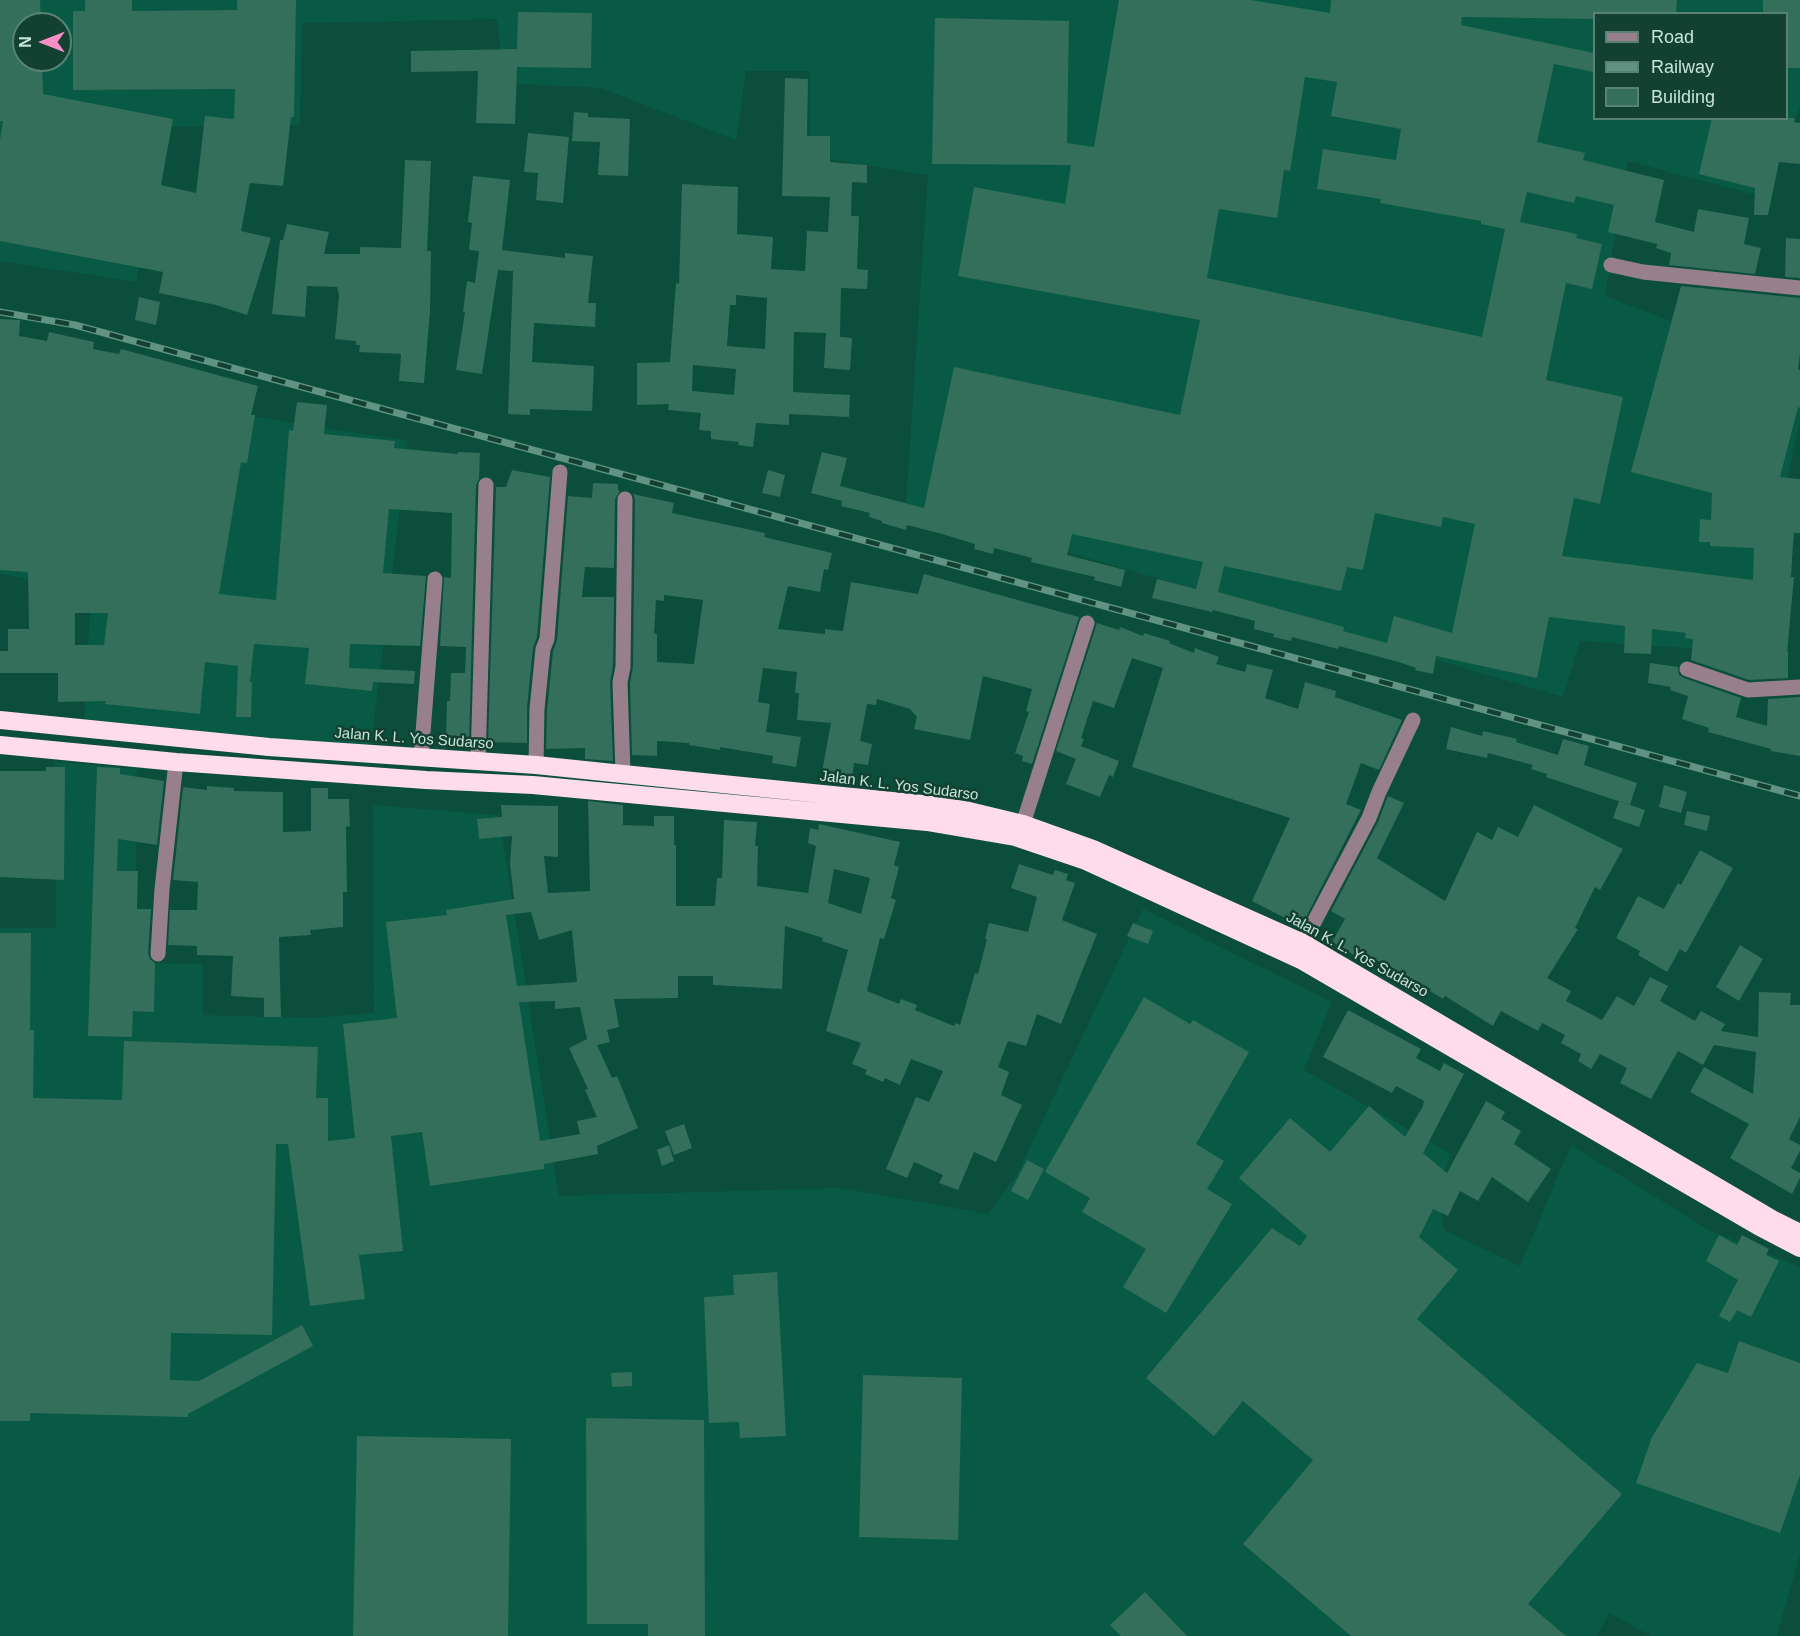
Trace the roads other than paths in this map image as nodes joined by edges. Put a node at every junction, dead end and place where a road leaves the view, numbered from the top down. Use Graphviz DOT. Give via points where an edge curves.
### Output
graph roads {
  1 [pos="1611,265"];
  2 [pos="1800,288"];
  3 [pos="560,472"];
  4 [pos="486,484"];
  5 [pos="625,499"];
  6 [pos="435,579"];
  7 [pos="1087,623"];
  8 [pos="1687,669"];
  9 [pos="1800,687"];
  10 [pos="0,720"];
  11 [pos="1413,720"];
  12 [pos="0,746"];
  13 [pos="421,759"];
  14 [pos="176,762"];
  15 [pos="478,762"];
  16 [pos="536,765"];
  17 [pos="623,774"];
  18 [pos="1023,824"];
  19 [pos="1303,942"];
  20 [pos="158,954"];
  21 [pos="1800,1233"];
  22 [pos="1800,1248"];
  1 -- 2 [label="street" via="1643,272"];
  3 -- 16 [label="street" via="548,639 543,649 537,709"];
  4 -- 15 [label="street"];
  5 -- 17 [label="street" via="620,682"];
  6 -- 13 [label="street"];
  7 -- 18 [label="street"];
  8 -- 9 [label="street" via="1748,690"];
  10 -- 13 [label="highway, Jalan K. L. Yos Sudarso"];
  11 -- 19 [label="street" via="1369,818"];
  12 -- 14 [label="highway, Jalan K. L. Yos Sudarso"];
  13 -- 15 [label="highway, Jalan K. L. Yos Sudarso"];
  14 -- 20 [label="street"];
  14 -- 22 [label="highway, Jalan K. L. Yos Sudarso" via="533,785 927,822 1015,837 1086,861 1301,960"];
  15 -- 16 [label="highway, Jalan K. L. Yos Sudarso"];
  16 -- 17 [label="highway, Jalan K. L. Yos Sudarso"];
  17 -- 18 [label="highway, Jalan K. L. Yos Sudarso" via="932,805"];
  18 -- 19 [label="highway, Jalan K. L. Yos Sudarso" via="1093,849"];
  19 -- 21 [label="highway, Jalan K. L. Yos Sudarso"];
}
